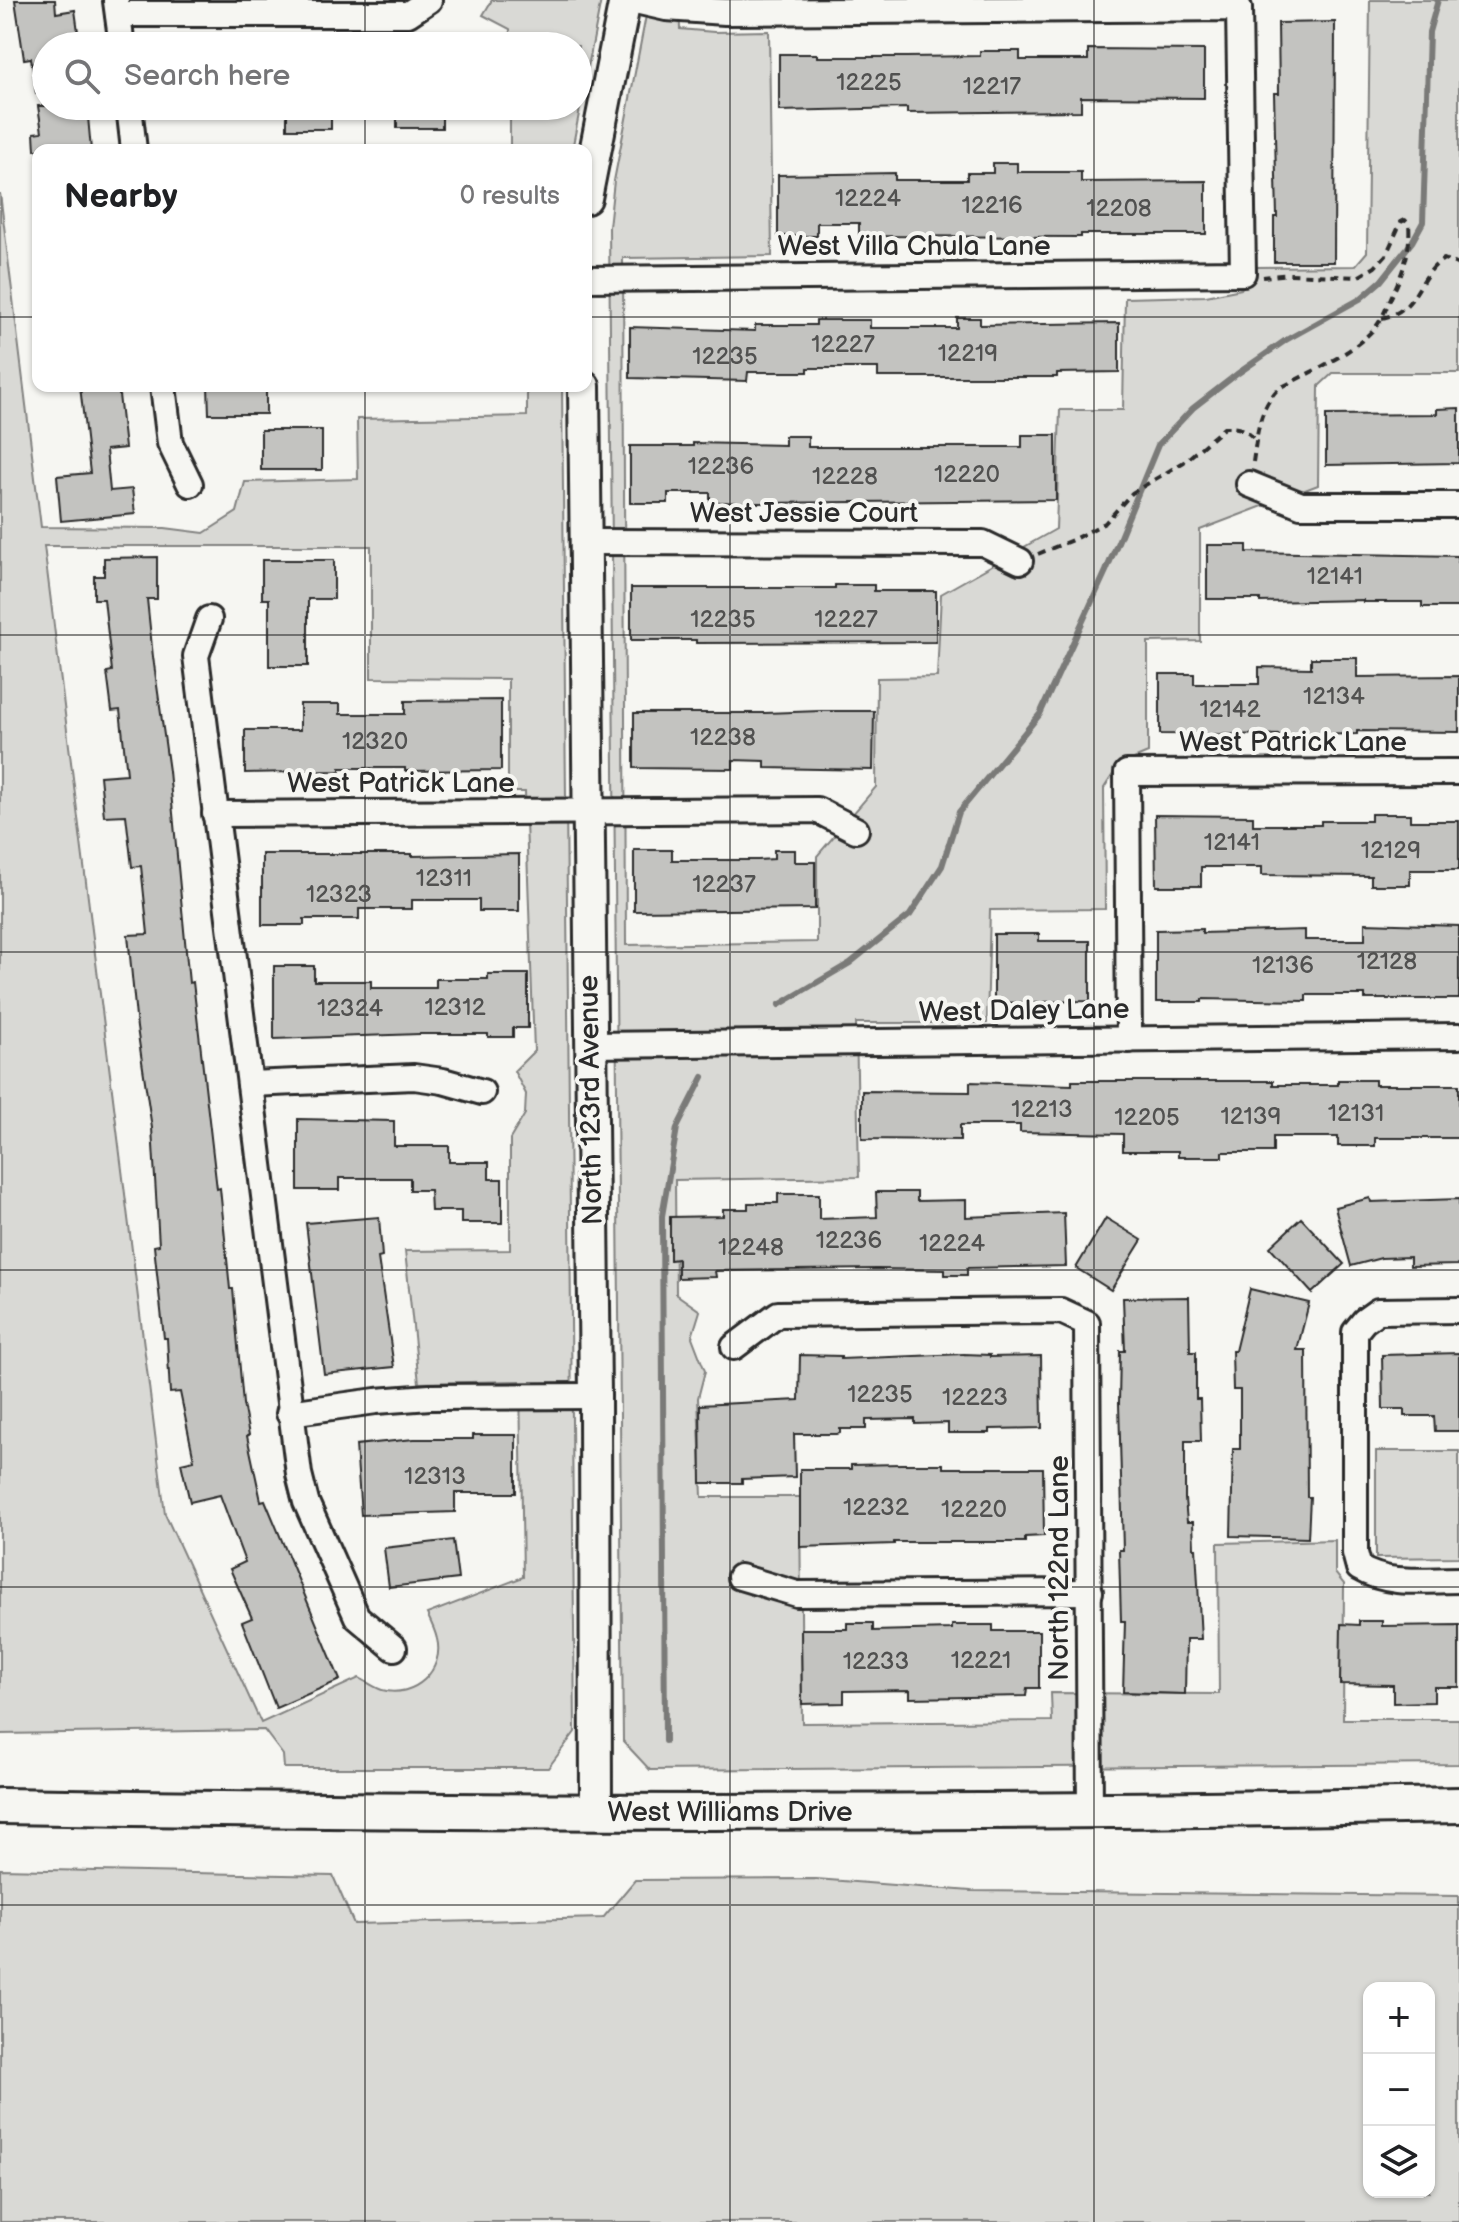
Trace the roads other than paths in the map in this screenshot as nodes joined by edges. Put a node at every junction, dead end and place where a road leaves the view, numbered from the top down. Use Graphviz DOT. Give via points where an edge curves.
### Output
graph roads {
  1 [pos="429,0"];
  2 [pos="625,0"];
  3 [pos="631,0"];
  4 [pos="117,7"];
  5 [pos="120,32"];
  6 [pos="131,120"];
  7 [pos="133,144"];
  8 [pos="592,168"];
  9 [pos="592,279"];
  10 [pos="164,392"];
  11 [pos="584,392"];
  12 [pos="190,484"];
  13 [pos="1249,484"];
  14 [pos="1459,505"];
  15 [pos="585,542"];
  16 [pos="1020,561"];
  17 [pos="209,619"];
  18 [pos="1459,772"];
  19 [pos="588,812"];
  20 [pos="215,814"];
  21 [pos="856,830"];
  22 [pos="1459,1036"];
  23 [pos="1129,1040"];
  24 [pos="590,1045"];
  25 [pos="250,1084"];
  26 [pos="482,1092"];
  27 [pos="1459,1310"];
  28 [pos="734,1347"];
  29 [pos="595,1396"];
  30 [pos="289,1413"];
  31 [pos="740,1577"];
  32 [pos="1459,1580"];
  33 [pos="1090,1592"];
  34 [pos="394,1648"];
  35 [pos="1459,1805"];
  36 [pos="0,1806"];
  37 [pos="1090,1812"];
  38 [pos="596,1813"];
  1 -- 4 [label="street" via="408,14"];
  2 -- 8 [label="street"];
  3 -- 9 [label="street, West Villa Chula Lane" via="725,12 1239,8 1243,273"];
  4 -- 5 [label="street"];
  6 -- 7 [label="street"];
  10 -- 12 [label="street" via="170,443"];
  11 -- 15 [label="street, North 123rd Avenue"];
  13 -- 14 [label="street" via="1301,505"];
  15 -- 16 [label="street, West Jessie Court" via="983,543"];
  15 -- 19 [label="street, North 123rd Avenue"];
  17 -- 20 [label="street" via="196,656"];
  18 -- 23 [label="street, West Patrick Lane" via="1127,773"];
  19 -- 20 [label="street, West Patrick Lane"];
  19 -- 21 [label="street, West Patrick Lane" via="817,810"];
  19 -- 24 [label="street, North 123rd Avenue"];
  20 -- 25 [label="street"];
  22 -- 23 [label="street, West Daley Lane"];
  23 -- 24 [label="street, West Daley Lane"];
  24 -- 29 [label="street, North 123rd Avenue"];
  25 -- 26 [label="street" via="414,1077"];
  25 -- 30 [label="street"];
  27 -- 32 [label="street" via="1378,1311 1355,1332 1359,1568 1394,1580"];
  28 -- 33 [label="street, North 122nd Lane" via="778,1314 1061,1311 1087,1323"];
  29 -- 30 [label="street" via="430,1397"];
  29 -- 38 [label="street, North 123rd Avenue"];
  30 -- 34 [label="street" via="306,1502 357,1617"];
  31 -- 33 [label="street" via="797,1594"];
  33 -- 37 [label="street, North 122nd Lane"];
  35 -- 37 [label="main road, West Williams Drive"];
  36 -- 38 [label="main road, West Williams Drive"];
  37 -- 38 [label="main road, West Williams Drive"];
}
